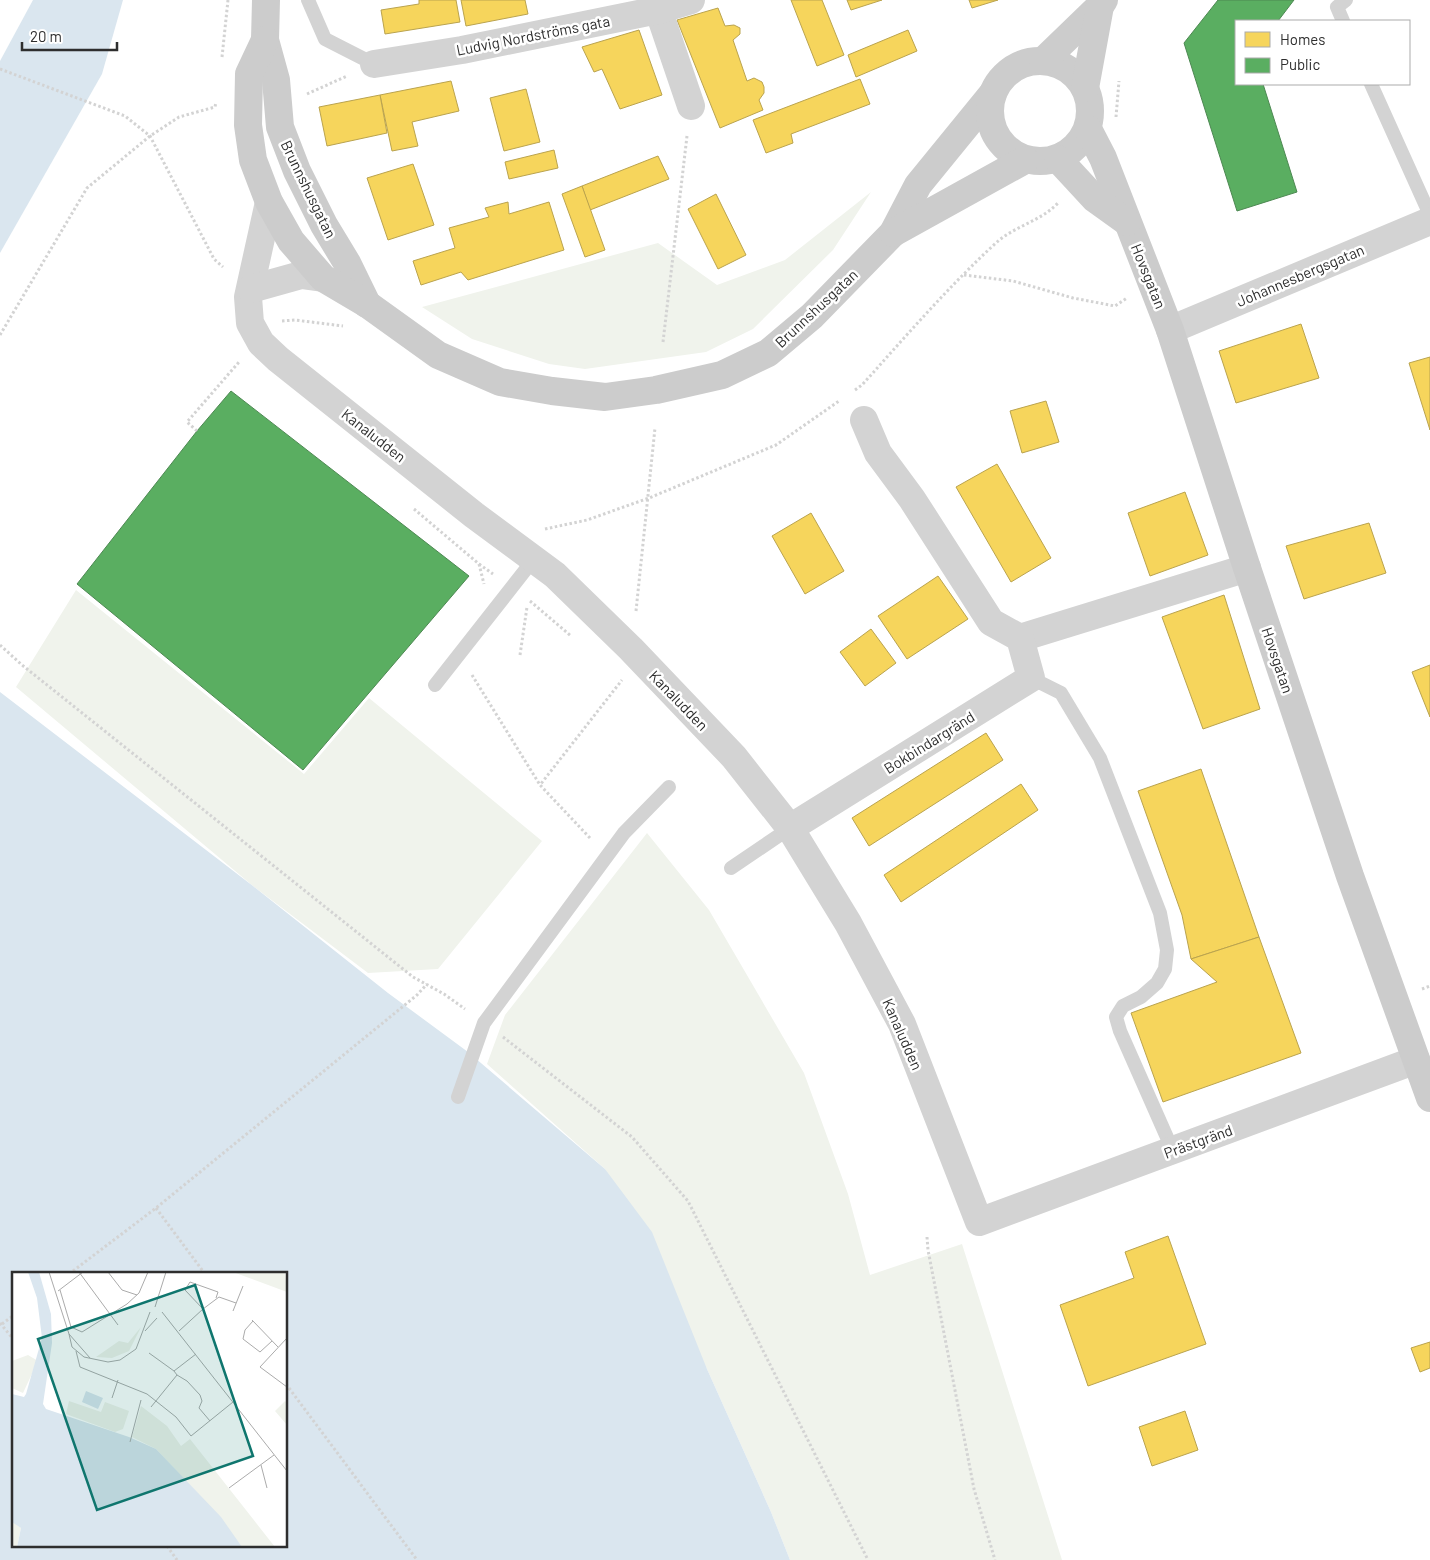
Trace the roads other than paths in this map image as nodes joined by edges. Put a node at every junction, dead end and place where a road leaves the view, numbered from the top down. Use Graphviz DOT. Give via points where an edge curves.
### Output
graph roads {
  1 [pos="266,0"];
  2 [pos="308,0"];
  3 [pos="691,0"];
  4 [pos="1346,0"];
  5 [pos="1102,3"];
  6 [pos="656,5"];
  7 [pos="1343,20"];
  8 [pos="265,40"];
  9 [pos="1043,61"];
  10 [pos="374,64"];
  11 [pos="1371,85"];
  12 [pos="1085,88"];
  13 [pos="993,93"];
  14 [pos="691,106"];
  15 [pos="1088,129"];
  16 [pos="1058,159"];
  17 [pos="1025,160"];
  18 [pos="269,202"];
  19 [pos="1430,215"];
  20 [pos="1430,221"];
  21 [pos="1127,222"];
  22 [pos="893,233"];
  23 [pos="323,278"];
  24 [pos="251,289"];
  25 [pos="367,304"];
  26 [pos="1170,330"];
  27 [pos="864,420"];
  28 [pos="528,554"];
  29 [pos="1247,568"];
  30 [pos="1020,638"];
  31 [pos="1032,678"];
  32 [pos="435,685"];
  33 [pos="669,787"];
  34 [pos="790,828"];
  35 [pos="731,868"];
  36 [pos="1416,1060"];
  37 [pos="458,1097"];
  38 [pos="1430,1098"];
  39 [pos="1173,1151"];
  40 [pos="979,1222"];
  1 -- 8 [label="main road, Brunnshusgatan"];
  2 -- 10 [label="lane" via="325,39"];
  3 -- 6 [label="street, Ludvig Nordströms gata"];
  4 -- 7 [label="lane" via="1337,7"];
  5 -- 9 [label="main road, Brunnshusgatan"];
  5 -- 12 [label="main road, Brunnshusgatan"];
  6 -- 10 [label="street, Ludvig Nordströms gata" via="462,50"];
  6 -- 14 [label="street"];
  8 -- 18 [label="main road, Brunnshusgatan" via="249,74 248,125 253,160"];
  8 -- 25 [label="main road, Brunnshusgatan" via="276,80 283,136 324,225"];
  9 -- 12 [label="main road, Brunnshusgatan" via="1067,68"];
  9 -- 13 [label="main road, Brunnshusgatan" via="1013,69"];
  11 -- 19 [label="lane"];
  12 -- 15 [label="main road, Brunnshusgatan" via="1091,115"];
  13 -- 17 [label="main road" via="990,120 995,133 1002,145"];
  13 -- 22 [label="main road, Brunnshusgatan" via="918,186"];
  15 -- 16 [label="main road" via="1072,151"];
  15 -- 21 [label="main road, Hovsgatan" via="1103,158"];
  16 -- 17 [label="main road" via="1042,162"];
  16 -- 21 [label="main road" via="1095,199"];
  17 -- 22 [label="main road, Brunnshusgatan"];
  18 -- 23 [label="main road, Brunnshusgatan" via="291,241"];
  18 -- 24 [label="street, Kanaludden"];
  20 -- 26 [label="street, Johannesbergsgatan"];
  21 -- 26 [label="main road, Hovsgatan"];
  22 -- 25 [label="main road, Brunnshusgatan" via="812,316 768,353 722,375 613,396 552,391 500,382 438,355"];
  23 -- 24 [label="street" via="301,275"];
  23 -- 25 [label="main road, Brunnshusgatan"];
  24 -- 28 [label="street, Kanaludden" via="248,297 250,323 261,343 474,515"];
  26 -- 29 [label="main road, Hovsgatan"];
  27 -- 30 [label="street" via="878,453 912,499 991,622"];
  28 -- 32 [label="lane" via="490,614"];
  28 -- 34 [label="street, Kanaludden" via="555,575 631,649 734,756"];
  29 -- 30 [label="street"];
  29 -- 36 [label="main road, Hovsgatan" via="1350,876"];
  30 -- 31 [label="street"];
  31 -- 34 [label="street, Bokbindargränd"];
  31 -- 39 [label="lane" via="1061,693 1100,758 1160,913 1167,950 1164,969 1156,983 1141,997 1123,1006 1116,1017"];
  33 -- 37 [label="lane" via="624,833 484,1023"];
  34 -- 35 [label="lane"];
  34 -- 40 [label="street, Kanaludden" via="848,923 902,1024"];
  36 -- 38 [label="main road, Hovsgatan"];
  36 -- 39 [label="street, Prästgränd"];
  39 -- 40 [label="street, Prästgränd"];
}
